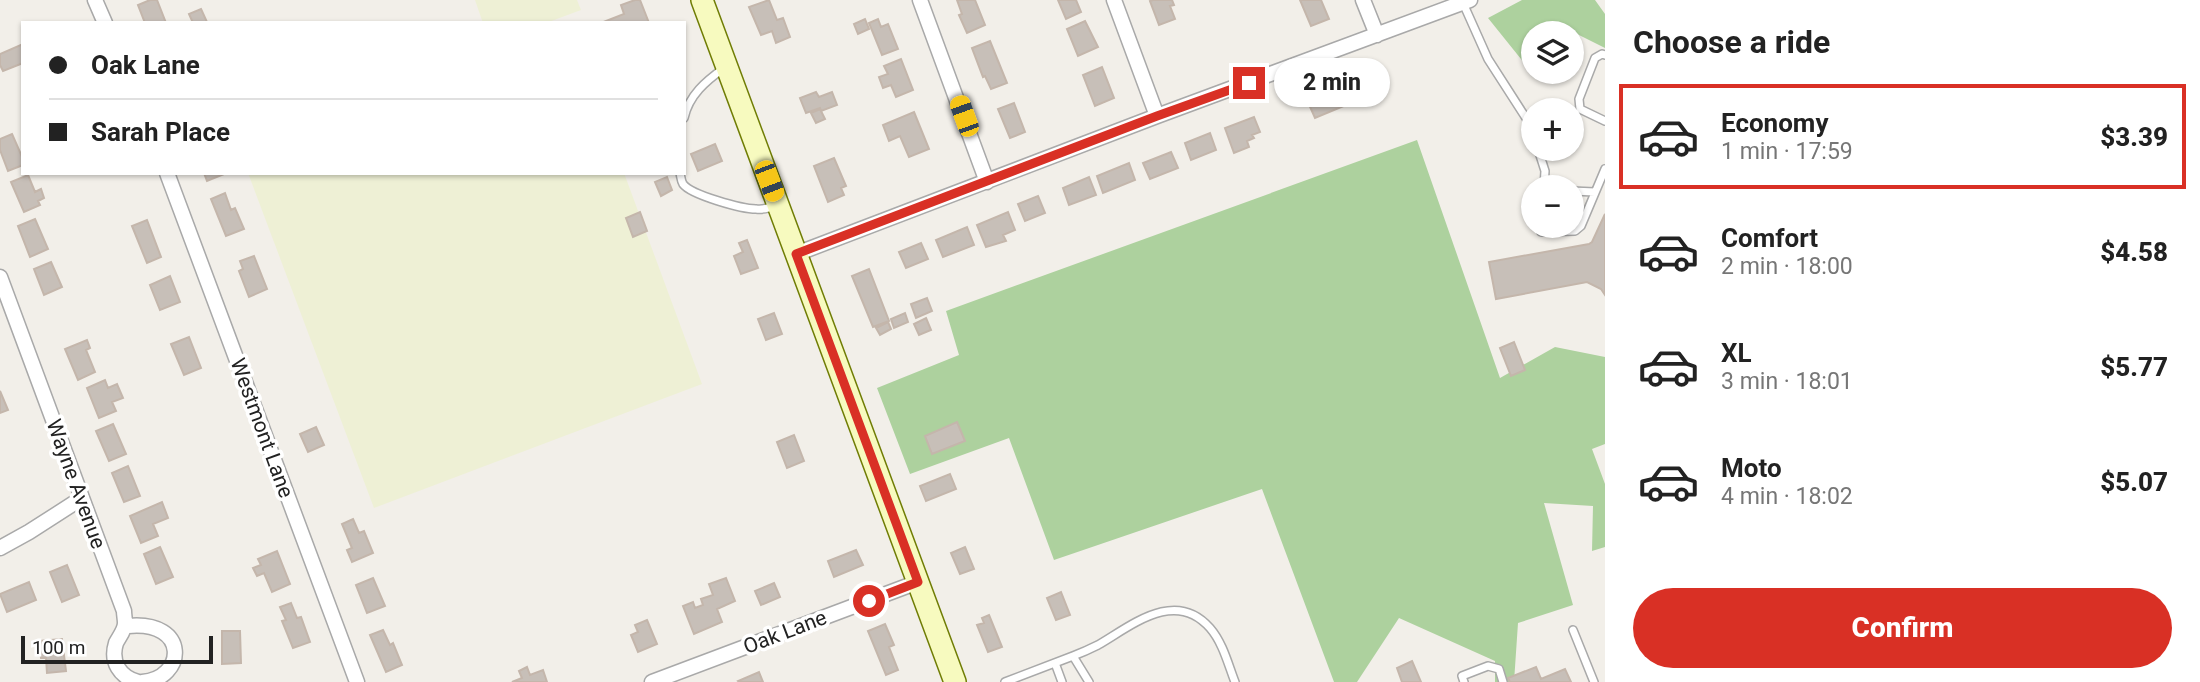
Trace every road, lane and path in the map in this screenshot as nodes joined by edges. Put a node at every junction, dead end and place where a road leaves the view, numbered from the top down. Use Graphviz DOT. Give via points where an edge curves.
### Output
graph roads {
  1 [pos="95,0"];
  2 [pos="702,0"];
  3 [pos="920,0"];
  4 [pos="1114,0"];
  5 [pos="1363,0"];
  6 [pos="1466,1"];
  7 [pos="104,21"];
  8 [pos="1377,35"];
  9 [pos="1605,55"];
  10 [pos="727,67"];
  11 [pos="1521,110"];
  12 [pos="686,114"];
  13 [pos="1157,116"];
  14 [pos="1605,121"];
  15 [pos="1605,169"];
  16 [pos="168,175"];
  17 [pos="680,175"];
  18 [pos="987,181"];
  19 [pos="1584,192"];
  20 [pos="1595,192"];
  21 [pos="778,204"];
  22 [pos="1584,219"];
  23 [pos="796,254"];
  24 [pos="0,276"];
  25 [pos="82,498"];
  26 [pos="0,548"];
  27 [pos="918,582"];
  28 [pos="128,626"];
  29 [pos="1573,630"];
  30 [pos="1073,656"];
  31 [pos="1055,663"];
  32 [pos="1027,678"];
  33 [pos="140,682"];
  34 [pos="357,682"];
  35 [pos="652,682"];
  36 [pos="955,682"];
  37 [pos="1005,682"];
  38 [pos="1062,682"];
  39 [pos="1089,682"];
  40 [pos="1235,682"];
  41 [pos="1464,682"];
  42 [pos="1503,682"];
  43 [pos="1594,682"];
  1 -- 7 [label="street"];
  2 -- 10 [label="street"];
  3 -- 18 [label="street"];
  4 -- 13 [label="street"];
  5 -- 8 [label="street"];
  6 -- 8 [label="street"];
  6 -- 11 [label="lane" via="1488,59"];
  8 -- 13 [label="street"];
  9 -- 14 [label="lane" via="1595,58 1578,99 1580,108"];
  10 -- 12 [label="lane" via="707,80"];
  10 -- 21 [label="street"];
  13 -- 18 [label="street"];
  15 -- 20 [label="lane"];
  16 -- 34 [label="street, Westmont Lane"];
  17 -- 21 [label="lane" via="688,188 712,200 753,209"];
  18 -- 23 [label="street"];
  19 -- 20 [label="lane"];
  20 -- 22 [label="lane"];
  21 -- 23 [label="street"];
  23 -- 27 [label="street"];
  24 -- 25 [label="street, Wayne Avenue"];
  25 -- 26 [label="street"];
  25 -- 33 [label="street, Wayne Avenue" via="124,611 125,623 114,653 116,664 121,673"];
  27 -- 35 [label="street, Oak Lane"];
  27 -- 36 [label="street"];
  28 -- 33 [label="street, Wayne Avenue" via="160,628 174,648 166,673"];
  29 -- 43 [label="lane"];
  30 -- 31 [label="lane"];
  30 -- 39 [label="lane"];
  30 -- 40 [label="lane" via="1138,619 1170,610 1185,612 1210,628"];
  31 -- 32 [label="lane"];
  31 -- 38 [label="lane"];
  32 -- 37 [label="lane"];
  41 -- 42 [label="lane" via="1462,676 1488,666 1499,669"];
}
